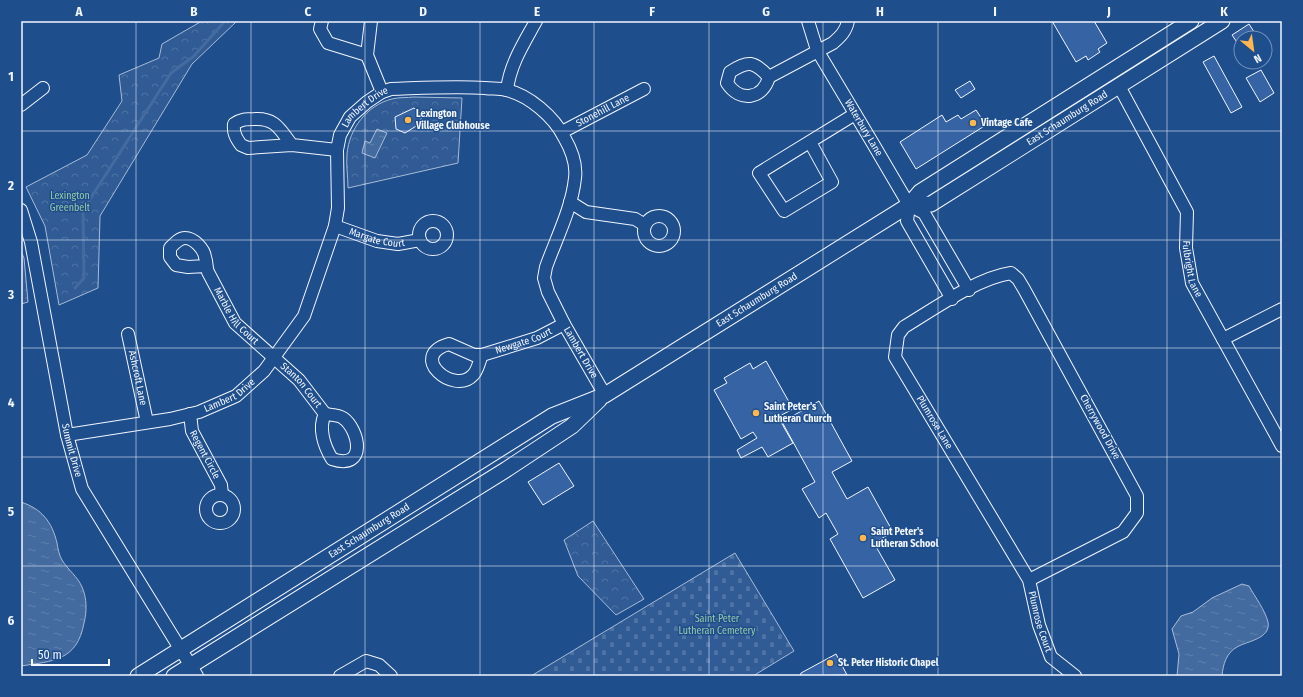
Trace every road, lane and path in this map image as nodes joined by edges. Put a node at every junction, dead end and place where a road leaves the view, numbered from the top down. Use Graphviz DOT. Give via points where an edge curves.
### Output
graph roads {
  1 [pos="322,21"];
  2 [pos="371,21"];
  3 [pos="536,21"];
  4 [pos="808,21"];
  5 [pos="848,21"];
  6 [pos="1191,21"];
  7 [pos="1222,21"];
  8 [pos="818,50"];
  9 [pos="367,55"];
  10 [pos="769,76"];
  11 [pos="1119,86"];
  12 [pos="43,88"];
  13 [pos="644,89"];
  14 [pos="506,90"];
  15 [pos="382,92"];
  16 [pos="21,105"];
  17 [pos="855,114"];
  18 [pos="562,132"];
  19 [pos="810,142"];
  20 [pos="292,145"];
  21 [pos="337,150"];
  22 [pos="570,202"];
  23 [pos="909,205"];
  24 [pos="21,210"];
  25 [pos="645,225"];
  26 [pos="335,226"];
  27 [pos="420,240"];
  28 [pos="206,266"];
  29 [pos="969,290"];
  30 [pos="952,299"];
  31 [pos="1282,309"];
  32 [pos="564,324"];
  33 [pos="128,334"];
  34 [pos="1223,340"];
  35 [pos="482,355"];
  36 [pos="275,358"];
  37 [pos="605,395"];
  38 [pos="190,414"];
  39 [pos="325,414"];
  40 [pos="147,422"];
  41 [pos="67,435"];
  42 [pos="1282,446"];
  43 [pos="222,495"];
  44 [pos="1029,580"];
  45 [pos="180,649"];
  46 [pos="194,671"];
  47 [pos="138,676"];
  48 [pos="174,676"];
  49 [pos="340,676"];
  50 [pos="391,676"];
  51 [pos="1075,676"];
  1 -- 9 [label="street" via="320,28 328,43"];
  2 -- 9 [label="street"];
  3 -- 14 [label="street" via="513,63"];
  4 -- 8 [label="street, Waterbury Lane"];
  5 -- 8 [label="street" via="842,35 833,43"];
  6 -- 23 [label="main road, East Schaumburg Road" via="920,192"];
  7 -- 11 [label="main road, East Schaumburg Road"];
  8 -- 10 [label="street"];
  8 -- 17 [label="street, Waterbury Lane"];
  9 -- 15 [label="street"];
  11 -- 23 [label="main road, East Schaumburg Road" via="932,204"];
  11 -- 34 [label="street, Fulbright Lane" via="1187,212 1186,248 1192,283"];
  12 -- 16 [label="street"];
  13 -- 18 [label="street, Stonehill Lane"];
  14 -- 15 [label="street, Lambert Drive" via="468,87 391,89"];
  14 -- 18 [label="street, Lambert Drive" via="539,108"];
  15 -- 21 [label="street, Lambert Drive" via="350,117 340,135"];
  17 -- 19 [label="street"];
  17 -- 23 [label="street, Waterbury Lane"];
  18 -- 22 [label="street, Lambert Drive" via="575,162 576,177"];
  19 -- 19 [label="street" via="759,173 784,211 832,182"];
  20 -- 21 [label="street"];
  21 -- 26 [label="street, Lambert Drive" via="338,208"];
  22 -- 25 [label="street" via="586,212 635,219"];
  22 -- 32 [label="street, Lambert Drive" via="544,278"];
  23 -- 29 [label="street, Waterbury Lane" via="924,213"];
  23 -- 30 [label="street" via="907,221"];
  23 -- 37 [label="main road, East Schaumburg Road"];
  24 -- 41 [label="street, Summit Drive" via="31,242"];
  26 -- 27 [label="street, Margate Court" via="377,242 398,244"];
  26 -- 36 [label="street, Lambert Drive" via="304,316"];
  28 -- 36 [label="street, Marble Hill Court" via="235,323"];
  29 -- 30 [label="street, Plumrose Lane"];
  29 -- 44 [label="street, Cherrywood Drive" via="997,275 1011,273 1018,280 1137,496 1137,513 1123,532"];
  30 -- 44 [label="street, Plumrose Lane" via="904,327 898,335 895,357"];
  31 -- 34 [label="street"];
  32 -- 35 [label="street, Newgate Court" via="537,338"];
  32 -- 37 [label="street, Lambert Drive"];
  33 -- 40 [label="street, Ashcroft Lane"];
  34 -- 42 [label="street, Fulbright Lane"];
  36 -- 38 [label="street, Lambert Drive" via="236,396 216,406"];
  36 -- 39 [label="street, Stanton Court" via="298,380"];
  37 -- 45 [label="main road, East Schaumburg Road" via="552,416"];
  37 -- 46 [label="main road, East Schaumburg Road" via="572,426"];
  38 -- 40 [label="street, Lambert Drive"];
  38 -- 43 [label="street, Regent Circle" via="192,431 221,485"];
  40 -- 41 [label="street, Lambert Drive"];
  41 -- 45 [label="street, Summit Drive" via="82,489"];
  44 -- 51 [label="street, Plumrose Court" via="1039,625 1051,657"];
  45 -- 46 [label="street, Summit Drive"];
  45 -- 47 [label="main road, East Schaumburg Road"];
  46 -- 48 [label="main road, East Schaumburg Road"];
  49 -- 50 [label="street" via="366,661 379,665"];
}
